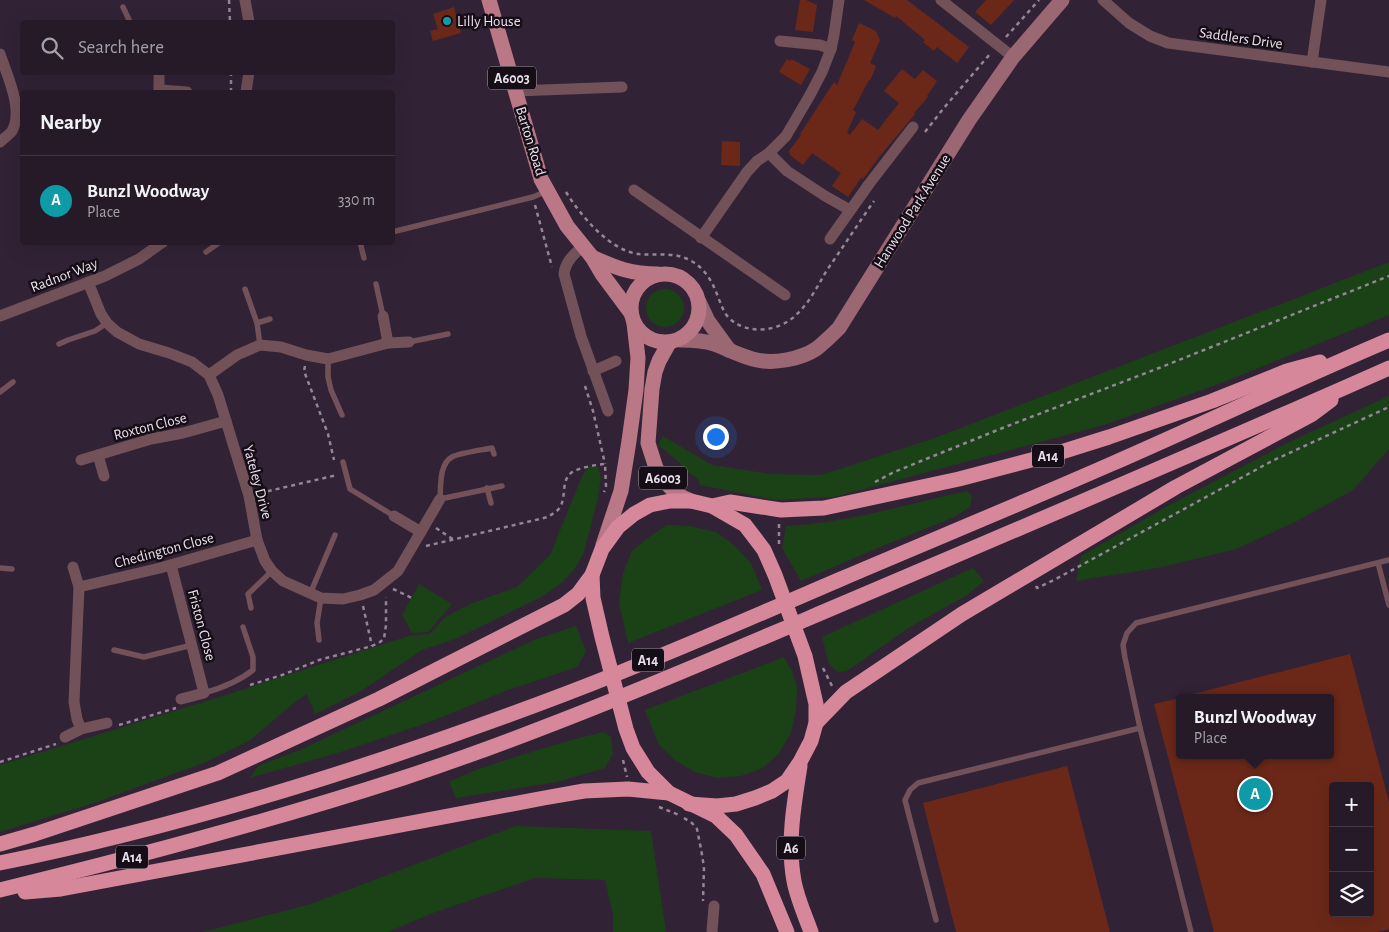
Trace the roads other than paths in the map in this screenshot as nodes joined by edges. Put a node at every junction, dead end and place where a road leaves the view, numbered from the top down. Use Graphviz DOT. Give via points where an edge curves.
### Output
graph roads {
  1 [pos="245,0"];
  2 [pos="489,0"];
  3 [pos="839,0"];
  4 [pos="942,0"];
  5 [pos="1062,0"];
  6 [pos="1103,0"];
  7 [pos="1321,0"];
  8 [pos="123,7"];
  9 [pos="129,20"];
  10 [pos="249,20"];
  11 [pos="780,42"];
  12 [pos="830,49"];
  13 [pos="0,54"];
  14 [pos="1013,57"];
  15 [pos="1312,62"];
  16 [pos="1389,72"];
  17 [pos="159,75"];
  18 [pos="249,75"];
  19 [pos="622,87"];
  20 [pos="159,90"];
  21 [pos="246,90"];
  22 [pos="516,91"];
  23 [pos="913,127"];
  24 [pos="0,142"];
  25 [pos="768,153"];
  26 [pos="634,190"];
  27 [pos="547,191"];
  28 [pos="850,210"];
  29 [pos="395,231"];
  30 [pos="702,238"];
  31 [pos="830,239"];
  32 [pos="159,245"];
  33 [pos="216,245"];
  34 [pos="361,245"];
  35 [pos="588,251"];
  36 [pos="206,252"];
  37 [pos="364,258"];
  38 [pos="665,274"];
  39 [pos="88,282"];
  40 [pos="376,284"];
  41 [pos="244,289"];
  42 [pos="785,295"];
  43 [pos="699,302"];
  44 [pos="0,316"];
  45 [pos="383,316"];
  46 [pos="632,318"];
  47 [pos="270,319"];
  48 [pos="107,322"];
  49 [pos="257,323"];
  50 [pos="448,334"];
  51 [pos="1389,340"];
  52 [pos="675,341"];
  53 [pos="409,342"];
  54 [pos="388,343"];
  55 [pos="59,344"];
  56 [pos="260,345"];
  57 [pos="1373,347"];
  58 [pos="730,351"];
  59 [pos="328,359"];
  60 [pos="616,361"];
  61 [pos="1389,368"];
  62 [pos="593,370"];
  63 [pos="209,375"];
  64 [pos="13,382"];
  65 [pos="1350,385"];
  66 [pos="0,392"];
  67 [pos="608,411"];
  68 [pos="342,415"];
  69 [pos="226,421"];
  70 [pos="494,454"];
  71 [pos="98,455"];
  72 [pos="81,460"];
  73 [pos="343,462"];
  74 [pos="104,476"];
  75 [pos="502,486"];
  76 [pos="487,488"];
  77 [pos="440,499"];
  78 [pos="691,501"];
  79 [pos="491,503"];
  80 [pos="712,506"];
  81 [pos="394,516"];
  82 [pos="421,532"];
  83 [pos="335,535"];
  84 [pos="257,540"];
  85 [pos="602,549"];
  86 [pos="1389,560"];
  87 [pos="1378,564"];
  88 [pos="171,565"];
  89 [pos="0,568"];
  90 [pos="73,568"];
  91 [pos="12,569"];
  92 [pos="272,572"];
  93 [pos="592,575"];
  94 [pos="79,587"];
  95 [pos="316,596"];
  96 [pos="1389,605"];
  97 [pos="251,608"];
  98 [pos="243,627"];
  99 [pos="320,640"];
  100 [pos="192,645"];
  101 [pos="114,650"];
  102 [pos="204,693"];
  103 [pos="180,699"];
  104 [pos="107,723"];
  105 [pos="816,723"];
  106 [pos="1140,728"];
  107 [pos="81,729"];
  108 [pos="65,737"];
  109 [pos="800,762"];
  110 [pos="669,792"];
  111 [pos="689,804"];
  112 [pos="0,844"];
  113 [pos="0,863"];
  114 [pos="0,892"];
  115 [pos="708,905"];
  116 [pos="936,920"];
  117 [pos="712,932"];
  118 [pos="787,932"];
  119 [pos="811,932"];
  120 [pos="1191,932"];
  1 -- 10 [label="street"];
  2 -- 22 [label="main road, Barton Road / A6003"];
  3 -- 12 [label="street"];
  4 -- 14 [label="street"];
  5 -- 14 [label="street, Hanwood Park Avenue"];
  6 -- 15 [label="street, Saddlers Drive" via="1129,23 1168,43"];
  7 -- 15 [label="street"];
  8 -- 9 [label="lane"];
  11 -- 12 [label="street" via="820,45"];
  12 -- 25 [label="street" via="822,72 786,136"];
  13 -- 24 [label="street" via="15,100 16,116 12,132"];
  14 -- 58 [label="street, Hanwood Park Avenue" via="969,120 839,328 815,349 784,360 756,360"];
  15 -- 16 [label="street, Saddlers Drive"];
  17 -- 20 [label="street"];
  18 -- 21 [label="street"];
  19 -- 22 [label="street"];
  22 -- 27 [label="main road, Barton Road / A6003"];
  23 -- 28 [label="street"];
  25 -- 28 [label="street" via="787,171"];
  25 -- 30 [label="street" via="747,172"];
  26 -- 30 [label="street"];
  27 -- 29 [label="lane" via="533,198"];
  27 -- 35 [label="main road, Barton Road / A6003" via="567,226"];
  28 -- 31 [label="street"];
  30 -- 42 [label="street"];
  32 -- 39 [label="street, Radnor Way" via="139,259"];
  33 -- 36 [label="lane"];
  34 -- 37 [label="lane"];
  35 -- 38 [label="main road, Barton Road / A6003" via="627,271"];
  35 -- 46 [label="main road, Barton Road / A6003"];
  35 -- 62 [label="street" via="568,260 564,274"];
  38 -- 43 [label="main road" via="687,282"];
  38 -- 46 [label="main road" via="643,282 635,292 631,302"];
  39 -- 44 [label="street, Radnor Way"];
  39 -- 48 [label="street"];
  40 -- 45 [label="lane"];
  41 -- 49 [label="lane"];
  43 -- 52 [label="main road" via="695,325 689,334"];
  43 -- 58 [label="street" via="708,321"];
  45 -- 54 [label="street"];
  46 -- 52 [label="main road" via="648,338 658,342"];
  46 -- 85 [label="main road, A6003" via="638,358 636,390 621,491"];
  47 -- 49 [label="lane"];
  48 -- 55 [label="lane" via="95,331"];
  48 -- 63 [label="street" via="117,332 139,344 192,362"];
  49 -- 56 [label="lane"];
  50 -- 53 [label="lane"];
  51 -- 57 [label="highway, A14"];
  52 -- 58 [label="street, Hanwood Park Avenue" via="698,341"];
  52 -- 78 [label="main road, A6003" via="659,361 655,372 648,443 656,468 667,484 678,495"];
  53 -- 54 [label="street"];
  54 -- 59 [label="street"];
  56 -- 59 [label="street"];
  56 -- 63 [label="street" via="237,355"];
  57 -- 80 [label="highway, A14" via="1287,371 1109,437 959,479 824,508 781,510 730,502"];
  57 -- 113 [label="highway, A14" via="1110,465 568,693 379,762 261,799 174,823"];
  59 -- 68 [label="lane" via="330,390"];
  60 -- 62 [label="street"];
  61 -- 65 [label="highway, A14"];
  62 -- 67 [label="street"];
  63 -- 69 [label="street, Yateley Drive"];
  64 -- 66 [label="lane"];
  65 -- 105 [label="highway, A14" via="1311,415 1176,487 962,614 846,692"];
  65 -- 114 [label="highway, A14" via="711,660 546,726 286,815"];
  69 -- 71 [label="street, Roxton Close"];
  69 -- 84 [label="street, Yateley Drive" via="249,496"];
  70 -- 77 [label="lane" via="492,448 452,457 442,472"];
  71 -- 72 [label="street, Roxton Close"];
  71 -- 74 [label="street"];
  73 -- 81 [label="lane" via="350,489"];
  75 -- 76 [label="lane"];
  76 -- 77 [label="lane"];
  76 -- 79 [label="lane"];
  77 -- 82 [label="street, Yateley Drive"];
  78 -- 80 [label="highway"];
  78 -- 85 [label="highway" via="650,505 618,527"];
  80 -- 105 [label="highway" via="745,525 764,550 804,656 816,704"];
  81 -- 82 [label="street"];
  82 -- 95 [label="street, Yateley Drive" via="398,571 374,590 343,599"];
  83 -- 95 [label="lane"];
  84 -- 88 [label="street, Chedington Close"];
  84 -- 92 [label="street, Yateley Drive"];
  85 -- 93 [label="highway"];
  86 -- 87 [label="lane"];
  87 -- 96 [label="lane"];
  87 -- 106 [label="lane" via="1136,623 1127,632 1123,645"];
  88 -- 94 [label="street, Chedington Close"];
  88 -- 100 [label="street, Friston Close"];
  89 -- 91 [label="lane"];
  90 -- 94 [label="street"];
  92 -- 95 [label="street, Yateley Drive" via="283,581"];
  92 -- 97 [label="lane" via="248,594"];
  93 -- 110 [label="highway" via="593,598 626,729 648,772"];
  93 -- 112 [label="highway" via="578,594 564,605 380,699 218,773"];
  94 -- 107 [label="street" via="74,702"];
  95 -- 99 [label="lane"];
  98 -- 102 [label="lane" via="254,670 242,679"];
  100 -- 101 [label="lane" via="144,657"];
  100 -- 102 [label="street, Friston Close"];
  102 -- 103 [label="street"];
  104 -- 107 [label="street"];
  105 -- 109 [label="highway"];
  106 -- 116 [label="lane" via="918,783 910,790 906,800"];
  106 -- 120 [label="lane"];
  107 -- 108 [label="street"];
  109 -- 111 [label="highway" via="787,781 755,798 717,806"];
  109 -- 119 [label="highway, A6" via="790,844 794,882"];
  110 -- 111 [label="highway"];
  110 -- 114 [label="highway" via="628,789 584,791 60,889"];
  111 -- 118 [label="highway, A6" via="716,816 736,835 763,874"];
  115 -- 117 [label="street"];
}
